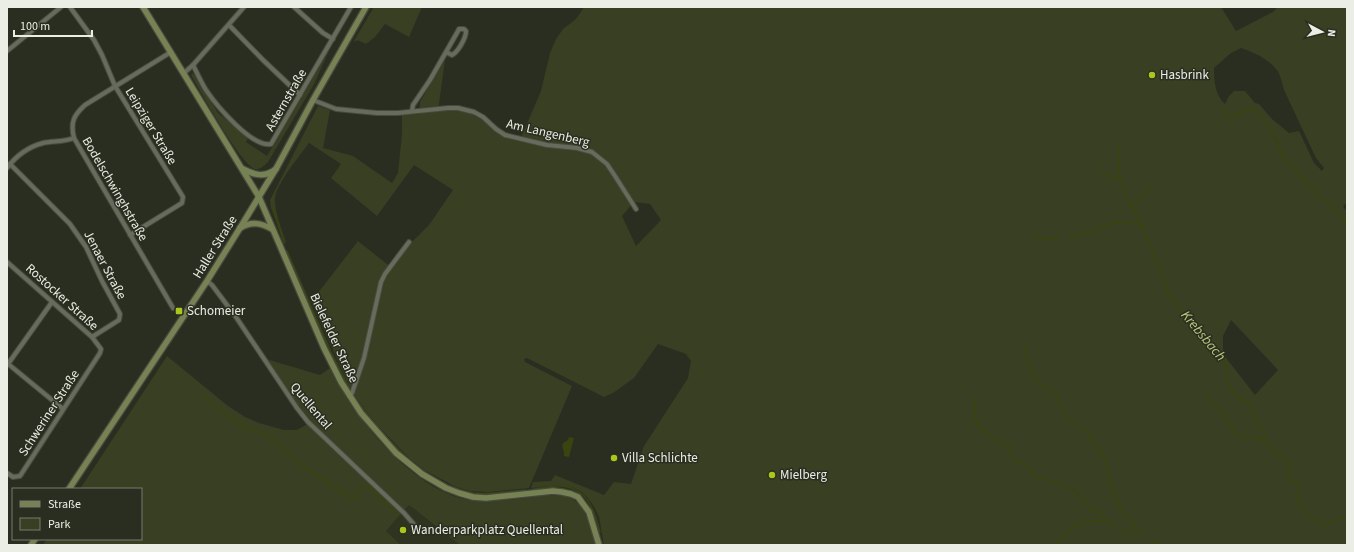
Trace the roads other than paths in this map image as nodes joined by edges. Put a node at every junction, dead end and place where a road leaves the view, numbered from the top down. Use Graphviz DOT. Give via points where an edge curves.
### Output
graph roads {
  1 [pos="61,7"];
  2 [pos="70,7"];
  3 [pos="143,7"];
  4 [pos="244,7"];
  5 [pos="294,7"];
  6 [pos="352,7"];
  7 [pos="366,7"];
  8 [pos="229,25"];
  9 [pos="333,39"];
  10 [pos="7,51"];
  11 [pos="171,52"];
  12 [pos="446,52"];
  13 [pos="193,65"];
  14 [pos="184,73"];
  15 [pos="115,86"];
  16 [pos="300,95"];
  17 [pos="313,100"];
  18 [pos="412,111"];
  19 [pos="74,138"];
  20 [pos="8,166"];
  21 [pos="277,167"];
  22 [pos="243,169"];
  23 [pos="259,197"];
  24 [pos="636,209"];
  25 [pos="240,228"];
  26 [pos="272,229"];
  27 [pos="130,235"];
  28 [pos="410,242"];
  29 [pos="7,262"];
  30 [pos="207,281"];
  31 [pos="52,302"];
  32 [pos="173,308"];
  33 [pos="92,337"];
  34 [pos="101,349"];
  35 [pos="7,364"];
  36 [pos="349,396"];
  37 [pos="63,409"];
  38 [pos="7,473"];
  39 [pos="70,488"];
  40 [pos="418,529"];
  41 [pos="599,545"];
  1 -- 10 [label="street"];
  2 -- 15 [label="street, Leipziger Straße" via="94,40"];
  3 -- 11 [label="main road, Bielefelder Straße"];
  4 -- 8 [label="street"];
  5 -- 9 [label="street"];
  6 -- 9 [label="street, Asternstraße"];
  7 -- 17 [label="main road, Haller Straße"];
  8 -- 13 [label="street"];
  8 -- 16 [label="street"];
  9 -- 16 [label="street, Asternstraße"];
  11 -- 14 [label="main road, Bielefelder Straße"];
  11 -- 15 [label="street, Bodelschwinghstraße"];
  12 -- 12 [label="street" via="459,29 464,29 466,35 456,52 452,55"];
  12 -- 18 [label="street" via="413,105"];
  13 -- 14 [label="street"];
  13 -- 16 [label="street, Asternstraße" via="205,89 221,110 250,136 265,145 273,142"];
  14 -- 22 [label="main road, Bielefelder Straße"];
  15 -- 19 [label="street, Bodelschwinghstraße" via="76,113 72,132"];
  15 -- 27 [label="street, Leipziger Straße" via="183,200"];
  17 -- 18 [label="street, Am Langenberg" via="336,109 388,114"];
  17 -- 21 [label="main road, Haller Straße"];
  18 -- 24 [label="street, Am Langenberg" via="448,108 467,110 479,114 505,134 547,145 592,152 611,170"];
  19 -- 20 [label="street" via="42,143 17,156"];
  19 -- 27 [label="street, Bodelschwinghstraße"];
  20 -- 33 [label="street, Jenaer Straße" via="70,224 86,247 120,314 119,320"];
  21 -- 22 [label="main road" via="262,175"];
  21 -- 23 [label="main road, Haller Straße"];
  22 -- 23 [label="main road, Bielefelder Straße"];
  23 -- 25 [label="main road, Haller Straße"];
  23 -- 26 [label="main road, Bielefelder Straße"];
  25 -- 26 [label="main road" via="256,223"];
  25 -- 30 [label="main road, Haller Straße"];
  26 -- 36 [label="main road, Bielefelder Straße" via="324,348"];
  27 -- 32 [label="street, Bodelschwinghstraße"];
  28 -- 36 [label="street" via="381,282 364,358"];
  29 -- 31 [label="street, Rostocker Straße"];
  30 -- 39 [label="main road, Haller Straße"];
  30 -- 40 [label="street, Quellental" via="236,317 289,398 308,422"];
  31 -- 33 [label="street, Rostocker Straße"];
  31 -- 35 [label="street"];
  33 -- 34 [label="street, Rostocker Straße"];
  34 -- 37 [label="street, Schweriner Straße"];
  35 -- 37 [label="street"];
  36 -- 41 [label="main road, Bielefelder Straße" via="374,430 396,453 422,474 446,488 473,497 553,491 578,498 589,512"];
  37 -- 38 [label="street, Schweriner Straße" via="20,476 13,477"];
}
